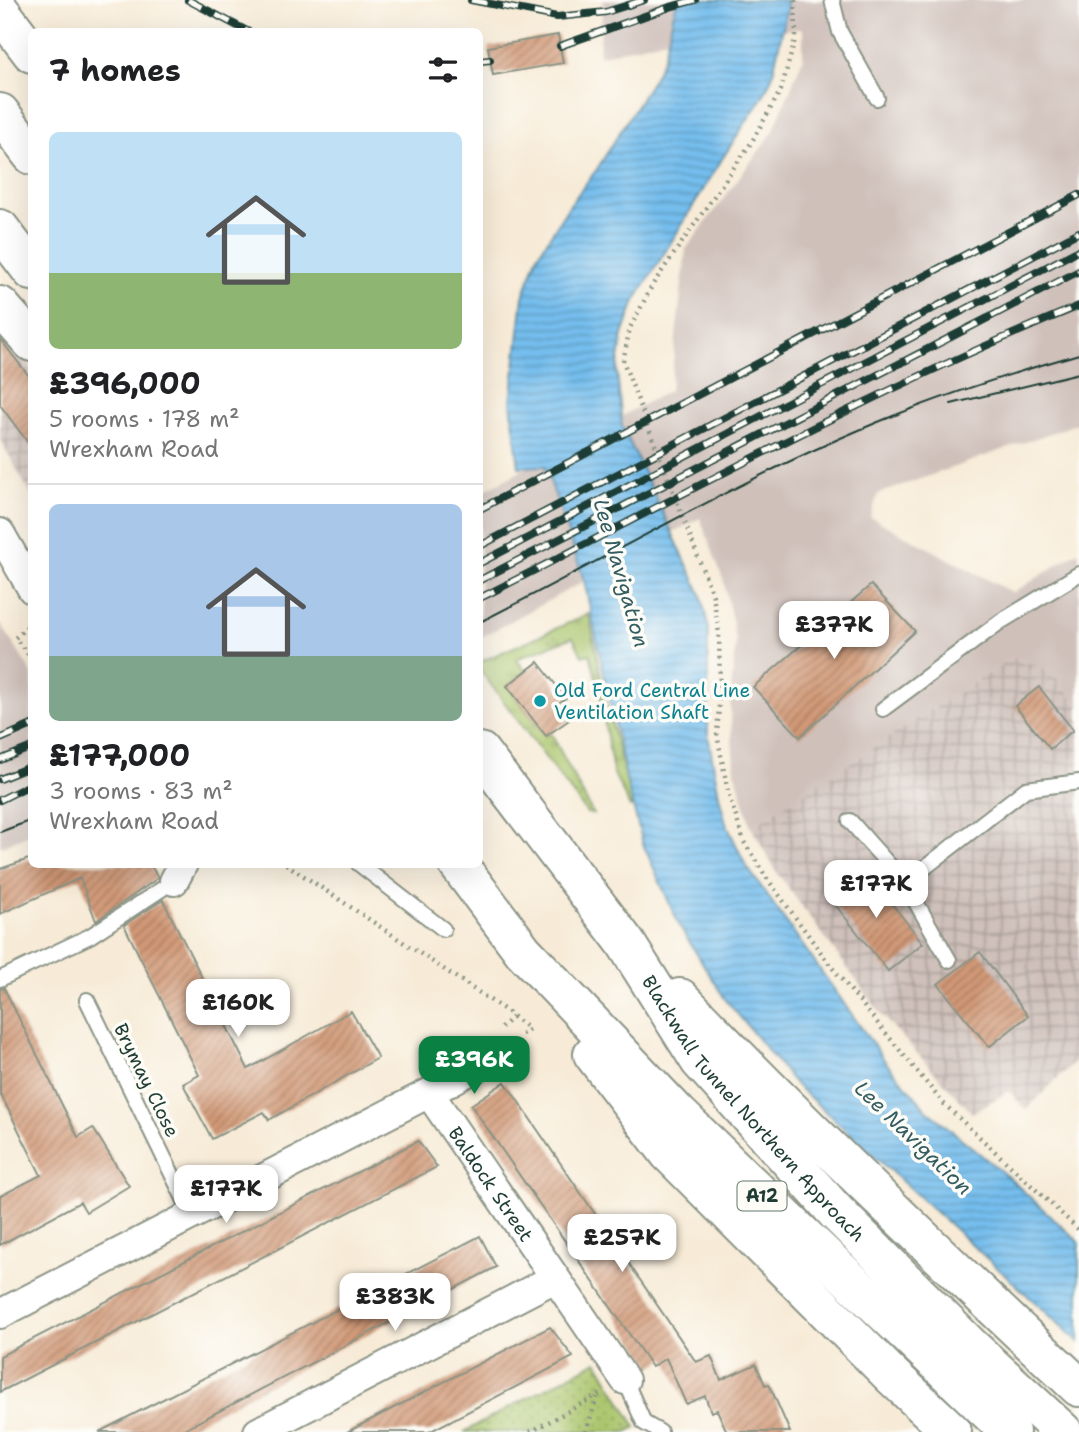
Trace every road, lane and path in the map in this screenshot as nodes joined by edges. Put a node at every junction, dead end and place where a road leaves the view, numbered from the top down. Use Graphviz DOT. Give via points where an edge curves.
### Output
graph roads {
  1 [pos="795,0"];
  2 [pos="832,0"];
  3 [pos="0,11"];
  4 [pos="28,49"];
  5 [pos="877,98"];
  6 [pos="0,113"];
  7 [pos="28,150"];
  8 [pos="0,229"];
  9 [pos="28,266"];
  10 [pos="0,306"];
  11 [pos="28,338"];
  12 [pos="0,533"];
  13 [pos="1079,574"];
  14 [pos="28,582"];
  15 [pos="28,626"];
  16 [pos="28,654"];
  17 [pos="883,709"];
  18 [pos="483,756"];
  19 [pos="1079,782"];
  20 [pos="850,821"];
  21 [pos="292,868"];
  22 [pos="364,868"];
  23 [pos="461,868"];
  24 [pos="178,873"];
  25 [pos="905,883"];
  26 [pos="443,929"];
  27 [pos="625,942"];
  28 [pos="523,951"];
  29 [pos="949,960"];
  30 [pos="0,979"];
  31 [pos="87,1000"];
  32 [pos="513,1016"];
  33 [pos="506,1023"];
  34 [pos="520,1036"];
  35 [pos="498,1055"];
  36 [pos="429,1093"];
  37 [pos="192,1214"];
  38 [pos="1079,1230"];
  39 [pos="555,1278"];
  40 [pos="0,1314"];
  41 [pos="625,1380"];
  42 [pos="1079,1387"];
  43 [pos="597,1396"];
  44 [pos="258,1432"];
  45 [pos="530,1432"];
  46 [pos="586,1432"];
  47 [pos="660,1432"];
  48 [pos="952,1432"];
  49 [pos="1010,1432"];
  50 [pos="1063,1432"];
  1 -- 38 [label="path" via="796,36 781,90 751,143 653,284 630,328 623,361 713,596 719,633 717,734 744,842 830,965 943,1103"];
  2 -- 5 [label="lane" via="840,32"];
  3 -- 4 [label="highway"];
  6 -- 7 [label="highway"];
  8 -- 9 [label="highway"];
  10 -- 11 [label="highway"];
  12 -- 14 [label="street"];
  13 -- 17 [label="lane" via="1000,622"];
  15 -- 16 [label="path" via="15,638"];
  18 -- 27 [label="highway, Blackwall Tunnel Northern Approach / A12"];
  19 -- 25 [label="lane" via="1027,789"];
  20 -- 25 [label="lane"];
  21 -- 32 [label="path"];
  22 -- 26 [label="lane"];
  23 -- 28 [label="highway, Blackwall Tunnel Northern Approach / A12"];
  24 -- 30 [label="lane" via="90,936"];
  25 -- 29 [label="lane"];
  27 -- 42 [label="highway, A12" via="793,1114"];
  27 -- 50 [label="highway, Blackwall Tunnel Northern Approach / A12" via="709,1072 836,1213"];
  28 -- 48 [label="highway, A12" via="669,1153"];
  28 -- 49 [label="highway, Blackwall Tunnel Northern Approach / A12" via="678,1114"];
  31 -- 37 [label="lane, Brymay Close"];
  32 -- 33 [label="path"];
  32 -- 34 [label="path" via="529,1028"];
  35 -- 36 [label="street"];
  36 -- 37 [label="street"];
  36 -- 39 [label="street, Baldock Street"];
  37 -- 40 [label="street"];
  39 -- 41 [label="street, Baldock Street"];
  39 -- 44 [label="street"];
  41 -- 43 [label="path"];
  41 -- 47 [label="lane" via="644,1423"];
  43 -- 45 [label="path"];
  43 -- 46 [label="path"];
}
